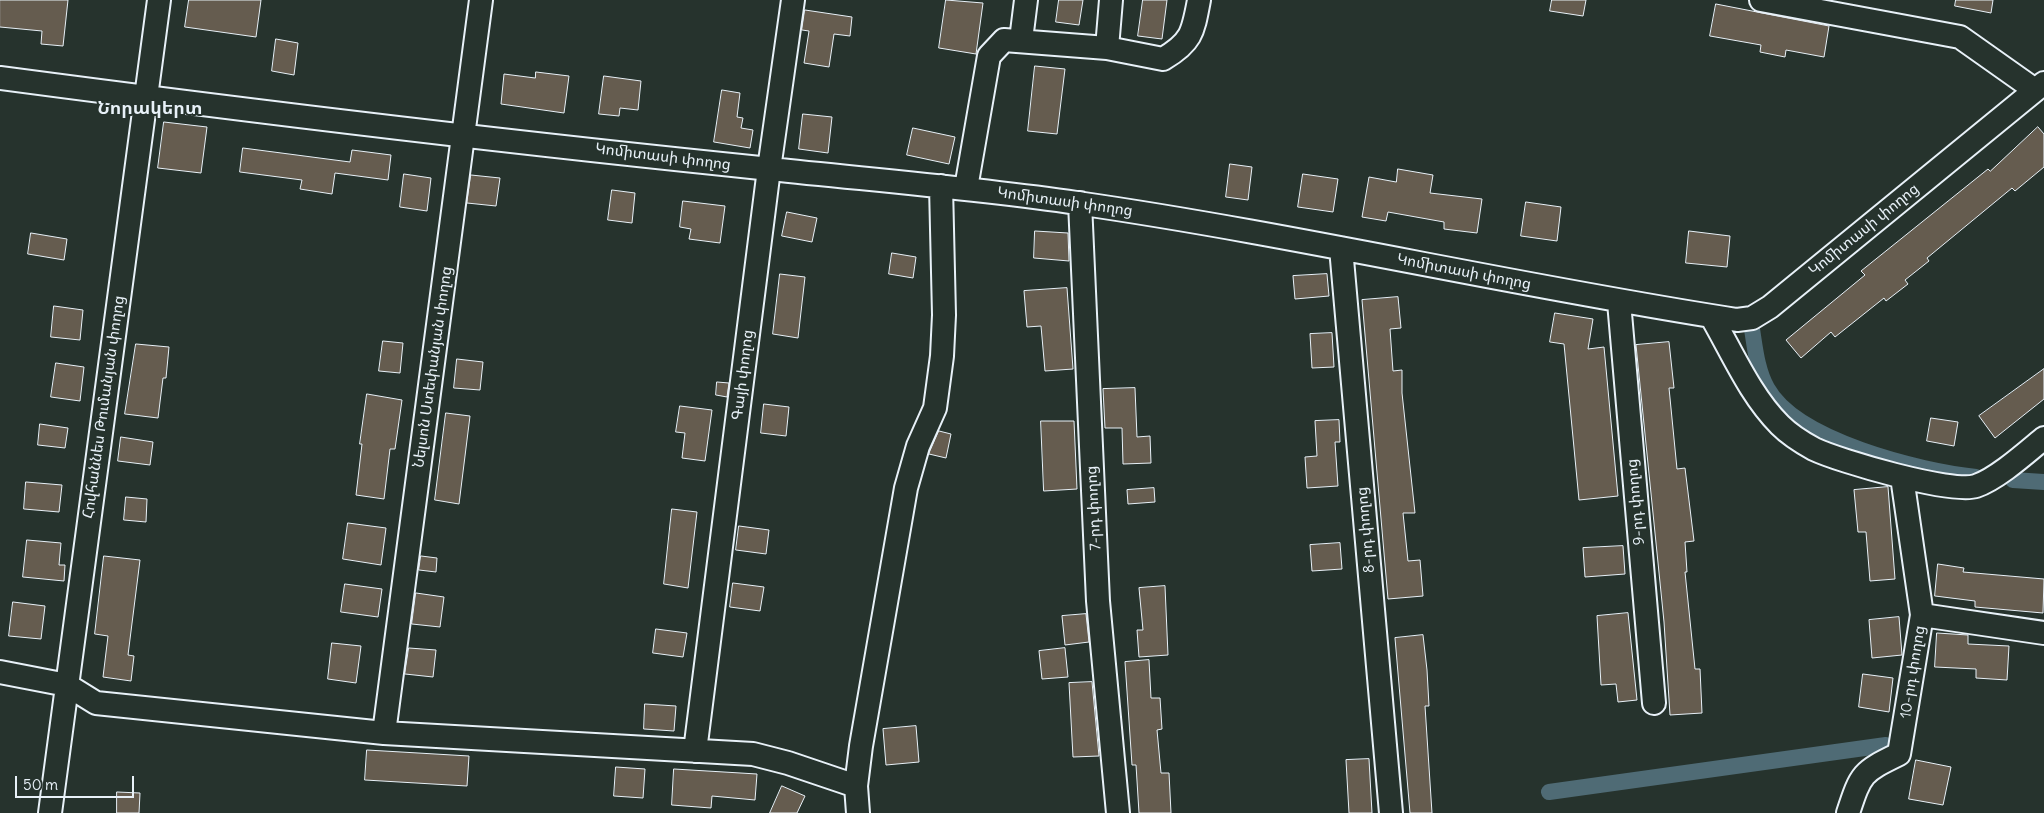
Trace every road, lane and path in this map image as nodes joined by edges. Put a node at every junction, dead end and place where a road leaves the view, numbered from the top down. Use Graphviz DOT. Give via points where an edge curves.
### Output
graph roads {
  1 [pos="158,0"];
  2 [pos="481,0"];
  3 [pos="793,0"];
  4 [pos="1026,0"];
  5 [pos="1111,0"];
  6 [pos="1199,0"];
  7 [pos="1761,0"];
  8 [pos="1021,40"];
  9 [pos="1107,48"];
  10 [pos="0,78"];
  11 [pos="2040,86"];
  12 [pos="146,97"];
  13 [pos="464,134"];
  14 [pos="769,169"];
  15 [pos="941,186"];
  16 [pos="966,188"];
  17 [pos="1080,203"];
  18 [pos="1341,248"];
  19 [pos="1618,302"];
  20 [pos="1711,316"];
  21 [pos="2044,438"];
  22 [pos="1902,477"];
  23 [pos="1922,615"];
  24 [pos="2044,633"];
  25 [pos="0,672"];
  26 [pos="67,686"];
  27 [pos="1654,703"];
  28 [pos="384,733"];
  29 [pos="695,751"];
  30 [pos="856,786"];
  31 [pos="50,813"];
  32 [pos="858,813"];
  33 [pos="1118,813"];
  34 [pos="1391,813"];
  35 [pos="1848,813"];
  1 -- 12 [label="street, Հովհաննես Թումանյան փողոց"];
  2 -- 13 [label="street, Նելսոն Ստեփանյան փողոց"];
  3 -- 14 [label="street, Գայի փողոց"];
  4 -- 8 [label="street"];
  5 -- 9 [label="street"];
  6 -- 9 [label="street" via="1193,28 1182,47 1163,58"];
  7 -- 11 [label="street" via="1960,37"];
  8 -- 9 [label="street"];
  8 -- 16 [label="street" via="1004,40 989,56"];
  10 -- 12 [label="street, Կոմիտասի փողոց"];
  11 -- 20 [label="street, Կոմիտասի փողոց" via="1770,307 1752,318 1736,320"];
  12 -- 13 [label="street, Կոմիտասի փողոց"];
  12 -- 26 [label="street, Հովհաննես Թումանյան փողոց"];
  13 -- 14 [label="street, Կոմիտասի փողոց"];
  13 -- 28 [label="street, Նելսոն Ստեփանյան փողոց"];
  14 -- 15 [label="street, Կոմիտասի փողոց"];
  14 -- 29 [label="street, Գայի փողոց"];
  15 -- 16 [label="street, Կոմիտասի փողոց"];
  15 -- 30 [label="street" via="944,315 935,408 918,446 906,488"];
  16 -- 17 [label="street, Կոմիտասի փողոց"];
  17 -- 18 [label="street, Կոմիտասի փողոց"];
  17 -- 33 [label="street, 7-րդ փողոց" via="1098,601"];
  18 -- 19 [label="street, Կոմիտասի փողոց"];
  18 -- 34 [label="street, 8-րդ փողոց"];
  19 -- 20 [label="street, Կոմիտասի փողոց"];
  19 -- 27 [label="street, 9-րդ փողոց"];
  20 -- 22 [label="street" via="1762,404 1781,426 1815,449"];
  21 -- 22 [label="street" via="2017,460 1975,486 1952,487"];
  22 -- 23 [label="street, 10-րդ փողոց"];
  23 -- 24 [label="street"];
  23 -- 35 [label="street, 10-րդ փողոց" via="1899,754 1869,769 1857,786"];
  25 -- 26 [label="street"];
  26 -- 28 [label="street" via="96,703"];
  26 -- 31 [label="street, Հովհաննես Թումանյան փողոց"];
  28 -- 29 [label="street"];
  29 -- 30 [label="street" via="752,754 788,762"];
  30 -- 32 [label="street"];
}
